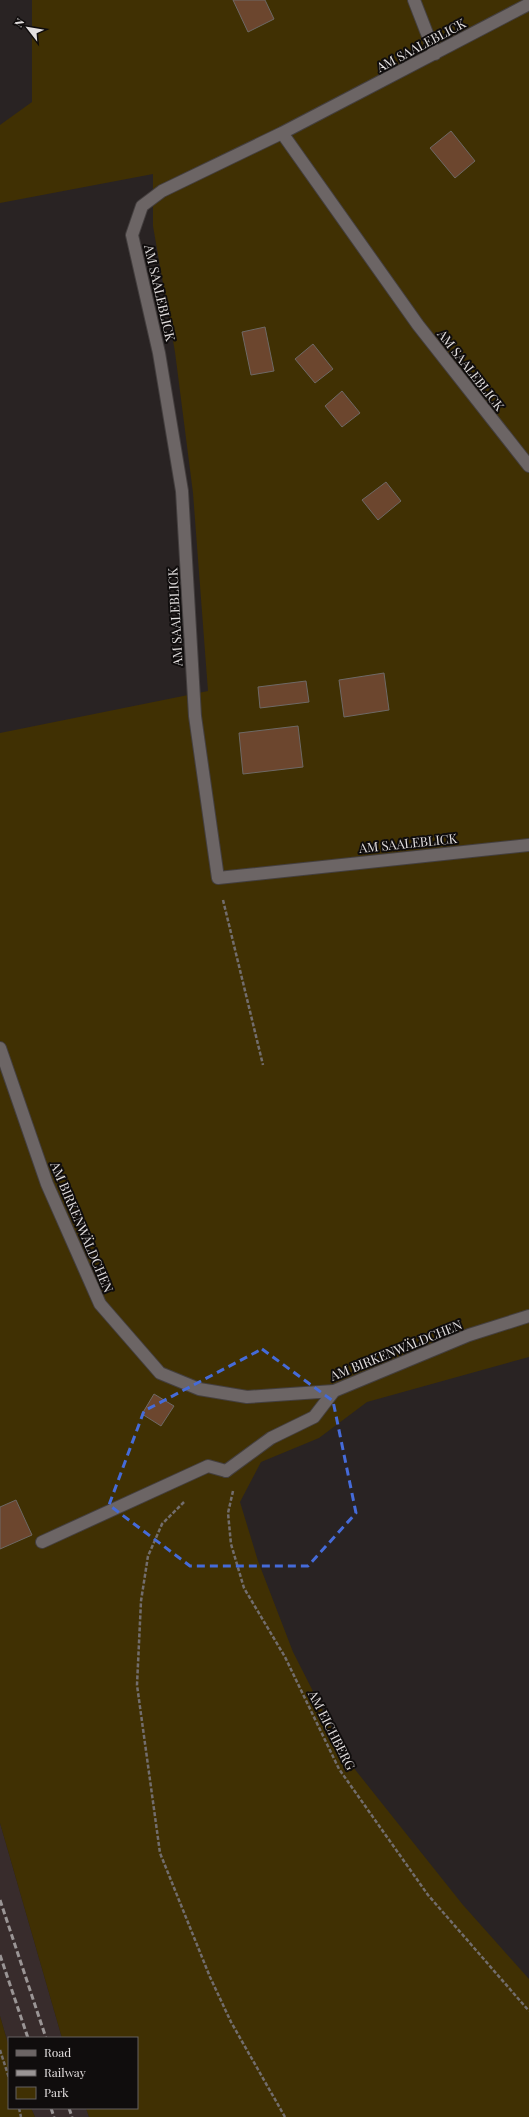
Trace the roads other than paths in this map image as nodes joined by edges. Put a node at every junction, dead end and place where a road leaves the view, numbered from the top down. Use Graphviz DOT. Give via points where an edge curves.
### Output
graph roads {
  1 [pos="414,0"];
  2 [pos="529,4"];
  3 [pos="435,54"];
  4 [pos="282,133"];
  5 [pos="529,466"];
  6 [pos="529,845"];
  7 [pos="0,1048"];
  8 [pos="529,1316"];
  9 [pos="334,1391"];
  10 [pos="42,1542"];
  1 -- 3 [label="street"];
  2 -- 3 [label="street, AM SAALEBLICK"];
  3 -- 4 [label="street, AM SAALEBLICK"];
  4 -- 5 [label="street, AM SAALEBLICK" via="418,326"];
  4 -- 6 [label="street, AM SAALEBLICK" via="162,191 142,206 132,235 159,353 182,491 195,716 218,878"];
  7 -- 9 [label="street, AM BIRKENWÄLDCHEN" via="47,1184 100,1304 160,1373 198,1389 248,1397"];
  8 -- 9 [label="street, AM BIRKENWÄLDCHEN" via="469,1335"];
  9 -- 10 [label="street" via="314,1417 271,1438 226,1471 208,1466"];
}
